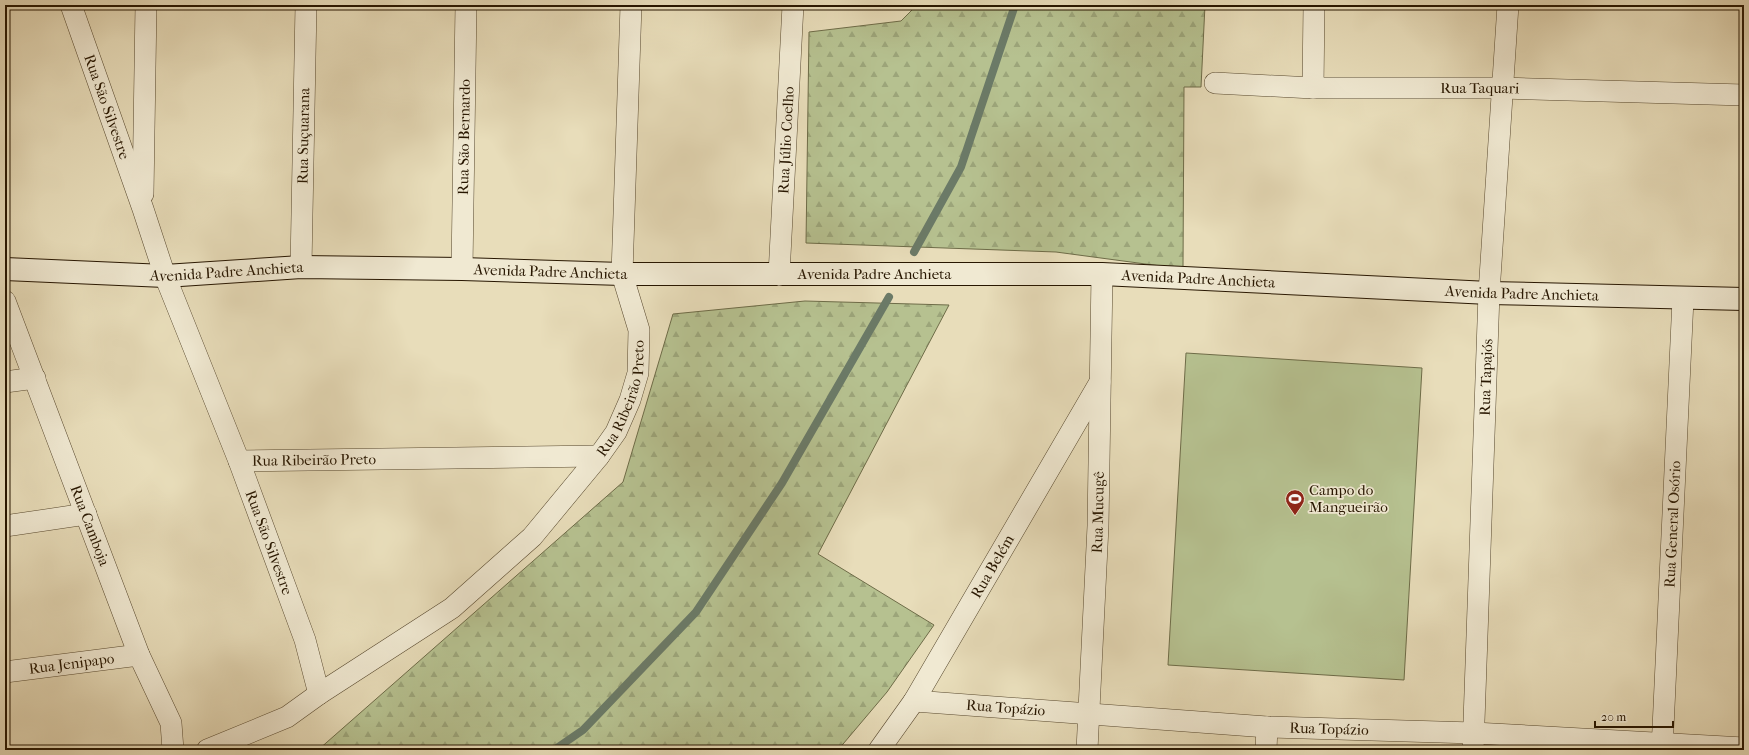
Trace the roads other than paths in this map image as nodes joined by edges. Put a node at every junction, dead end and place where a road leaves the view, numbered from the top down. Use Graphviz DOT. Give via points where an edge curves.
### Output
graph roads {
  1 [pos="71,5"];
  2 [pos="146,5"];
  3 [pos="306,5"];
  4 [pos="466,5"];
  5 [pos="631,5"];
  6 [pos="793,5"];
  7 [pos="1314,5"];
  8 [pos="1508,5"];
  9 [pos="1215,83"];
  10 [pos="1313,88"];
  11 [pos="1502,88"];
  12 [pos="1744,95"];
  13 [pos="143,209"];
  14 [pos="301,267"];
  15 [pos="5,269"];
  16 [pos="462,269"];
  17 [pos="622,274"];
  18 [pos="1102,274"];
  19 [pos="779,275"];
  20 [pos="165,276"];
  21 [pos="1490,293"];
  22 [pos="1683,299"];
  23 [pos="1744,299"];
  24 [pos="5,301"];
  25 [pos="35,378"];
  26 [pos="1101,380"];
  27 [pos="5,382"];
  28 [pos="599,456"];
  29 [pos="239,461"];
  30 [pos="86,514"];
  31 [pos="5,526"];
  32 [pos="139,655"];
  33 [pos="5,672"];
  34 [pos="319,694"];
  35 [pos="914,701"];
  36 [pos="1089,713"];
  37 [pos="1267,727"];
  38 [pos="1474,741"];
  39 [pos="1662,746"];
  40 [pos="883,748"];
  41 [pos="1744,748"];
  42 [pos="173,750"];
  43 [pos="207,750"];
  44 [pos="1087,750"];
  45 [pos="1266,750"];
  1 -- 13 [label="street, Rua São Silvestre"];
  2 -- 13 [label="street, Rua São Silvestre"];
  3 -- 14 [label="street, Rua Suçuarana"];
  4 -- 16 [label="street, Rua São Bernardo"];
  5 -- 17 [label="street, Rua Ribeirão Preto"];
  6 -- 19 [label="street, Rua Júlio Coelho"];
  7 -- 10 [label="street"];
  8 -- 11 [label="street, Rua Tapajós"];
  9 -- 10 [label="street, Rua Taquari"];
  10 -- 11 [label="street, Rua Taquari"];
  11 -- 12 [label="street, Rua Taquari"];
  11 -- 21 [label="street, Rua Tapajós"];
  13 -- 20 [label="street, Rua São Silvestre"];
  14 -- 16 [label="street, Avenida Padre Anchieta"];
  14 -- 20 [label="street, Avenida Padre Anchieta"];
  15 -- 20 [label="street, Avenida Padre Anchieta"];
  16 -- 17 [label="street, Avenida Padre Anchieta"];
  17 -- 19 [label="street, Avenida Padre Anchieta"];
  17 -- 28 [label="street, Rua Ribeirão Preto" via="639,330 638,373 616,432"];
  18 -- 19 [label="street, Avenida Padre Anchieta"];
  18 -- 21 [label="street, Avenida Padre Anchieta"];
  18 -- 26 [label="street, Rua Mucugê"];
  20 -- 29 [label="street, Rua São Silvestre"];
  21 -- 22 [label="street, Avenida Padre Anchieta"];
  21 -- 38 [label="street, Rua Tapajós"];
  22 -- 23 [label="street, Avenida Padre Anchieta"];
  22 -- 39 [label="street, Rua General Osório"];
  24 -- 25 [label="street, Rua Camboja"];
  25 -- 27 [label="street"];
  25 -- 30 [label="street, Rua Camboja"];
  26 -- 35 [label="street, Rua Belém"];
  26 -- 36 [label="street, Rua Mucugê" via="1098,526"];
  28 -- 29 [label="street, Rua Ribeirão Preto"];
  28 -- 34 [label="street" via="532,537 452,608"];
  29 -- 34 [label="street, Rua São Silvestre" via="305,640"];
  30 -- 31 [label="street"];
  30 -- 32 [label="street, Rua Camboja"];
  32 -- 33 [label="street, Rua Jenipapo"];
  32 -- 42 [label="street, Rua Camboja" via="171,724"];
  34 -- 43 [label="street" via="287,717"];
  35 -- 36 [label="street, Rua Topázio"];
  35 -- 40 [label="street, Rua Belém"];
  36 -- 37 [label="street, Rua Topázio"];
  36 -- 44 [label="street, Rua Mucugê"];
  37 -- 38 [label="street, Rua Topázio"];
  37 -- 45 [label="street"];
  38 -- 39 [label="street, Rua Topázio"];
  39 -- 41 [label="street, Rua Topázio"];
}
